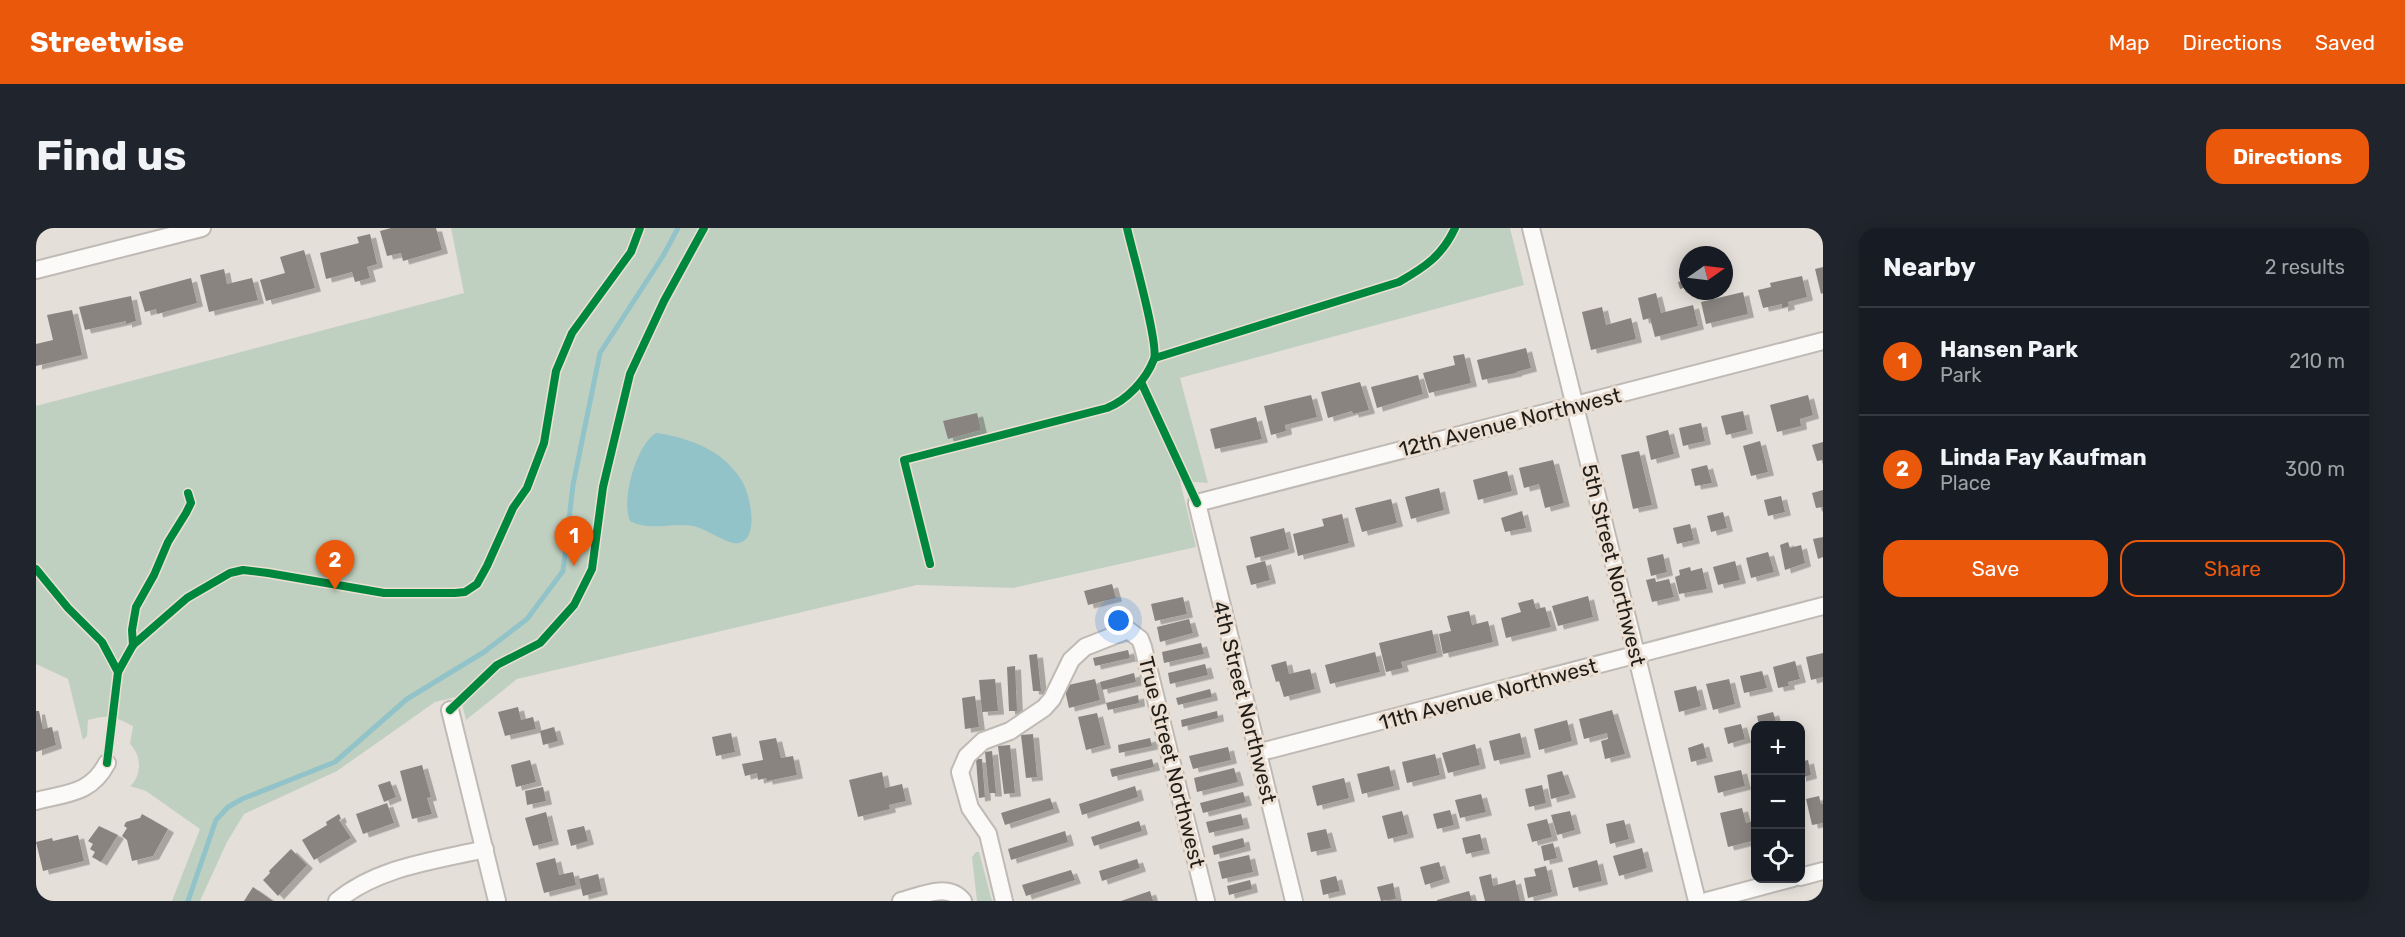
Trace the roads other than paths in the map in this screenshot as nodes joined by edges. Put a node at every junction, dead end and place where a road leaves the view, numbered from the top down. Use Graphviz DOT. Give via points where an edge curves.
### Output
graph roads {
  1 [pos="202,228"];
  2 [pos="1531,228"];
  3 [pos="36,270"];
  4 [pos="1823,341"];
  5 [pos="1575,406"];
  6 [pos="1197,503"];
  7 [pos="1823,606"];
  8 [pos="1636,655"];
  9 [pos="450,710"];
  10 [pos="1257,753"];
  11 [pos="107,763"];
  12 [pos="36,801"];
  13 [pos="485,849"];
  14 [pos="1823,871"];
  15 [pos="1805,876"];
  16 [pos="1777,883"];
  17 [pos="961,899"];
  18 [pos="337,901"];
  19 [pos="497,901"];
  20 [pos="901,901"];
  21 [pos="1004,901"];
  22 [pos="1206,901"];
  23 [pos="1294,901"];
  24 [pos="1697,901"];
  25 [pos="1707,901"];
  1 -- 3 [label="street"];
  2 -- 5 [label="street, 5th Street Northwest"];
  4 -- 5 [label="street, 12th Avenue Northwest"];
  5 -- 6 [label="street, 12th Avenue Northwest"];
  5 -- 8 [label="street, 5th Street Northwest"];
  6 -- 10 [label="street, 4th Street Northwest"];
  7 -- 8 [label="street, 11th Avenue Northwest"];
  8 -- 10 [label="street, 11th Avenue Northwest"];
  8 -- 24 [label="street, 5th Street Northwest"];
  9 -- 13 [label="street"];
  10 -- 23 [label="street, 4th Street Northwest"];
  11 -- 12 [label="street" via="90,786"];
  13 -- 18 [label="street" via="387,873"];
  13 -- 19 [label="street"];
  14 -- 15 [label="street"];
  16 -- 25 [label="street"];
  17 -- 20 [label="street" via="954,892 941,891"];
  21 -- 22 [label="street, True Street Northwest" via="988,834 970,808 960,772 967,756 982,741 1010,731 1044,708 1071,660 1085,647 1128,630 1140,639 1143,647"];
}
